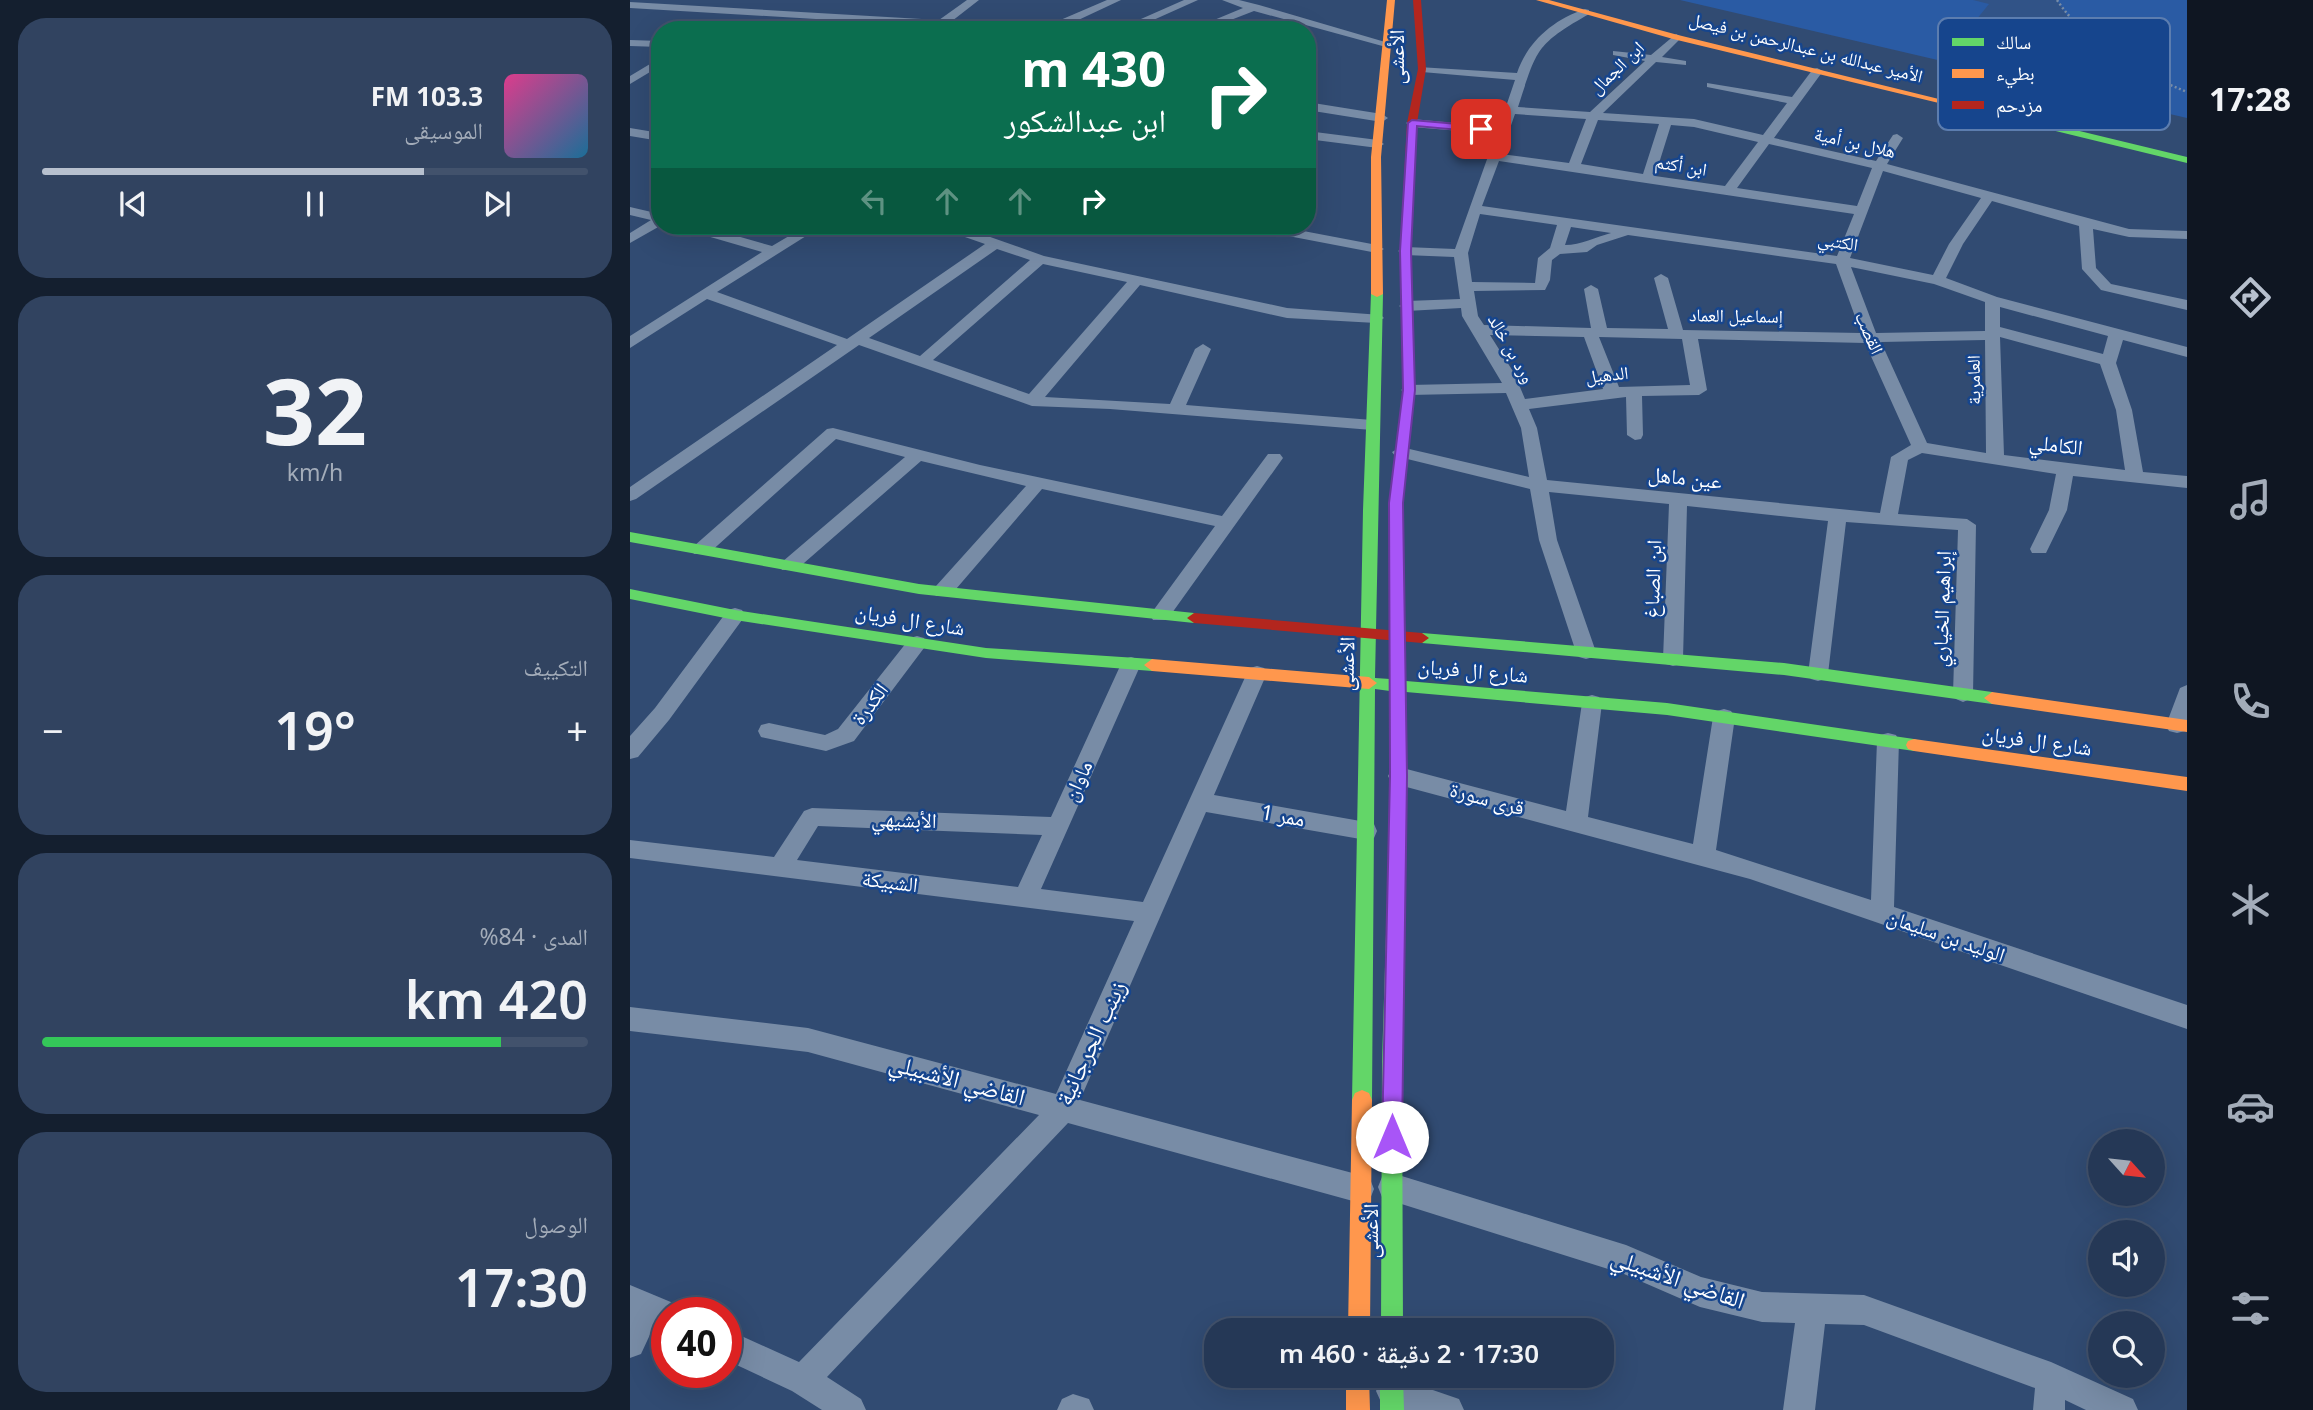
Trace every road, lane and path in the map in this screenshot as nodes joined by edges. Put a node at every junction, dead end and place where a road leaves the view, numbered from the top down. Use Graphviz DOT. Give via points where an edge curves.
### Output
graph roads {
  1 [pos="974,0"];
  2 [pos="1116,0"];
  3 [pos="1193,0"];
  4 [pos="1227,0"];
  5 [pos="1272,0"];
  6 [pos="1391,0"];
  7 [pos="1540,0"];
  8 [pos="2057,0"];
  9 [pos="1424,2"];
  10 [pos="630,5"];
  11 [pos="649,6"];
  12 [pos="1585,6"];
  13 [pos="1255,7"];
  14 [pos="848,8"];
  15 [pos="752,10"];
  16 [pos="838,16"];
  17 [pos="630,18"];
  18 [pos="2071,18"];
  19 [pos="888,21"];
  20 [pos="944,21"];
  21 [pos="1066,21"];
  22 [pos="1143,21"];
  23 [pos="1218,21"];
  24 [pos="1292,21"];
  25 [pos="1316,29"];
  26 [pos="1676,37"];
  27 [pos="630,43"];
  28 [pos="651,44"];
  29 [pos="1386,44"];
  30 [pos="1617,53"];
  31 [pos="1651,59"];
  32 [pos="1682,63"];
  33 [pos="651,67"];
  34 [pos="1422,69"];
  35 [pos="1817,71"];
  36 [pos="1521,77"];
  37 [pos="630,81"];
  38 [pos="2170,84"];
  39 [pos="1711,85"];
  40 [pos="1938,85"];
  41 [pos="2187,92"];
  42 [pos="1938,100"];
  43 [pos="1795,101"];
  44 [pos="1316,107"];
  45 [pos="1511,110"];
  46 [pos="1593,116"];
  47 [pos="1382,118"];
  48 [pos="1666,121"];
  49 [pos="1412,123"];
  50 [pos="2062,130"];
  51 [pos="1504,131"];
  52 [pos="630,132"];
  53 [pos="651,136"];
  54 [pos="1316,136"];
  55 [pos="1897,138"];
  56 [pos="1766,140"];
  57 [pos="1378,144"];
  58 [pos="1494,158"];
  59 [pos="2187,160"];
  60 [pos="1879,166"];
  61 [pos="1574,167"];
  62 [pos="1648,178"];
  63 [pos="1728,191"];
  64 [pos="1990,195"];
  65 [pos="1474,209"];
  66 [pos="630,211"];
  67 [pos="1861,211"];
  68 [pos="651,217"];
  69 [pos="1566,222"];
  70 [pos="2087,223"];
  71 [pos="651,225"];
  72 [pos="1631,232"];
  73 [pos="720,235"];
  74 [pos="799,235"];
  75 [pos="986,235"];
  76 [pos="1312,235"];
  77 [pos="2187,235"];
  78 [pos="630,239"];
  79 [pos="996,243"];
  80 [pos="1377,249"];
  81 [pos="772,250"];
  82 [pos="1557,250"];
  83 [pos="1405,251"];
  84 [pos="1461,253"];
  85 [pos="1040,258"];
  86 [pos="1842,261"];
  87 [pos="1661,278"];
  88 [pos="1137,280"];
  89 [pos="1938,280"];
  90 [pos="1464,286"];
  91 [pos="1591,289"];
  92 [pos="705,293"];
  93 [pos="1992,300"];
  94 [pos="1466,303"];
  95 [pos="2187,305"];
  96 [pos="1407,306"];
  97 [pos="1376,318"];
  98 [pos="1478,330"];
  99 [pos="1993,332"];
  100 [pos="1595,333"];
  101 [pos="2117,333"];
  102 [pos="1683,335"];
  103 [pos="1871,338"];
  104 [pos="854,342"];
  105 [pos="630,343"];
  106 [pos="1203,349"];
  107 [pos="2187,352"];
  108 [pos="2109,360"];
  109 [pos="922,362"];
  110 [pos="1512,388"];
  111 [pos="1409,390"];
  112 [pos="1634,391"];
  113 [pos="1613,393"];
  114 [pos="1032,401"];
  115 [pos="1520,405"];
  116 [pos="1176,410"];
  117 [pos="1373,425"];
  118 [pos="1636,435"];
  119 [pos="1920,447"];
  120 [pos="1401,452"];
  121 [pos="916,456"];
  122 [pos="1274,458"];
  123 [pos="1994,460"];
  124 [pos="2065,470"];
  125 [pos="2135,477"];
  126 [pos="2187,482"];
  127 [pos="1038,483"];
  128 [pos="1538,485"];
  129 [pos="630,495"];
  130 [pos="1678,500"];
  131 [pos="1838,516"];
  132 [pos="1888,520"];
  133 [pos="1227,523"];
  134 [pos="1968,525"];
  135 [pos="630,537"];
  136 [pos="2039,549"];
  137 [pos="701,550"];
  138 [pos="789,566"];
  139 [pos="943,591"];
  140 [pos="631,595"];
  141 [pos="735,615"];
  142 [pos="1160,615"];
  143 [pos="1368,633"];
  144 [pos="1397,635"];
  145 [pos="916,643"];
  146 [pos="1586,652"];
  147 [pos="1673,659"];
  148 [pos="1131,664"];
  149 [pos="1257,673"];
  150 [pos="1818,674"];
  151 [pos="1368,683"];
  152 [pos="1398,685"];
  153 [pos="2187,693"];
  154 [pos="1963,694"];
  155 [pos="1592,703"];
  156 [pos="1724,718"];
  157 [pos="2182,725"];
  158 [pos="769,731"];
  159 [pos="1888,741"];
  160 [pos="630,751"];
  161 [pos="1399,776"];
  162 [pos="2187,785"];
  163 [pos="1200,802"];
  164 [pos="1576,823"];
  165 [pos="1057,826"];
  166 [pos="1366,831"];
  167 [pos="630,849"];
  168 [pos="1703,857"];
  169 [pos="779,869"];
  170 [pos="1025,898"];
  171 [pos="1150,913"];
  172 [pos="1882,914"];
  173 [pos="2187,1017"];
  174 [pos="630,1020"];
  175 [pos="1063,1109"];
  176 [pos="1392,1187"];
  177 [pos="1360,1189"];
  178 [pos="648,1308"];
  179 [pos="1812,1311"];
  180 [pos="1359,1318"];
  181 [pos="1392,1318"];
  182 [pos="630,1343"];
  183 [pos="742,1351"];
  184 [pos="2051,1378"];
  185 [pos="803,1380"];
  186 [pos="1358,1388"];
  187 [pos="1392,1392"];
  188 [pos="850,1410"];
  189 [pos="1358,1410"];
  190 [pos="1448,1410"];
  191 [pos="1799,1410"];
  192 [pos="2049,1410"];
  193 [pos="2122,1410"];
  1 -- 20 [label="street"];
  2 -- 21 [label="street"];
  3 -- 22 [label="street"];
  4 -- 13 [label="street"];
  5 -- 13 [label="street"];
  6 -- 29 [label="main road, الأعشى"];
  7 -- 12 [label="main road, الأمير عبدالله بن عبدالرحمن بن فيصل"];
  8 -- 18 [label="path"];
  9 -- 34 [label="main road, الأعشى" via="1418,32"];
  10 -- 11 [label="street"];
  11 -- 15 [label="street"];
  11 -- 17 [label="street"];
  12 -- 26 [label="main road, الأمير عبدالله بن عبدالرحمن بن فيصل"];
  12 -- 36 [label="street, ورد بن خالد" via="1536,45"];
  12 -- 40 [label="main road, الأمير عبدالله بن عبدالرحمن بن فيصل"];
  13 -- 23 [label="street"];
  13 -- 24 [label="street"];
  14 -- 16 [label="street"];
  15 -- 16 [label="street"];
  16 -- 19 [label="street"];
  25 -- 29 [label="street"];
  26 -- 31 [label="street, ابن الجمال"];
  26 -- 35 [label="main road, الأمير عبدالله بن عبدالرحمن بن فيصل"];
  27 -- 28 [label="street"];
  29 -- 47 [label="main road, الأعشى"];
  30 -- 31 [label="street"];
  31 -- 32 [label="street"];
  31 -- 46 [label="street, ابن الجمال"];
  33 -- 37 [label="street"];
  34 -- 36 [label="street"];
  34 -- 49 [label="main road, الأعشى"];
  35 -- 42 [label="main road, الأمير عبدالله بن عبدالرحمن بن فيصل"];
  35 -- 43 [label="street"];
  36 -- 45 [label="street, ورد بن خالد"];
  38 -- 41 [label="path"];
  39 -- 43 [label="street"];
  43 -- 56 [label="street"];
  44 -- 47 [label="street"];
  45 -- 46 [label="street, هلال بن أمية"];
  45 -- 51 [label="street, ورد بن خالد"];
  46 -- 48 [label="street, هلال بن أمية"];
  46 -- 61 [label="street, ابن الجمال"];
  47 -- 57 [label="main road, الأعشى"];
  48 -- 56 [label="street, هلال بن أمية"];
  48 -- 62 [label="street"];
  49 -- 51 [label="street"];
  49 -- 83 [label="main road, الأعشى"];
  50 -- 59 [label="main road, الأمير عبدالله بن عبدالرحمن بن فيصل"];
  51 -- 58 [label="street, ورد بن خالد"];
  52 -- 53 [label="street"];
  54 -- 57 [label="street"];
  55 -- 60 [label="street"];
  56 -- 60 [label="street, هلال بن أمية"];
  56 -- 63 [label="street"];
  57 -- 80 [label="main road, الأعشى"];
  58 -- 61 [label="street, ابن أكثم"];
  58 -- 65 [label="street, ورد بن خالد"];
  60 -- 64 [label="street, هلال بن أمية"];
  60 -- 67 [label="street"];
  61 -- 62 [label="street, ابن أكثم"];
  62 -- 63 [label="street, ابن أكثم"];
  63 -- 67 [label="street, ابن أكثم"];
  64 -- 70 [label="street, هلال بن أمية"];
  64 -- 89 [label="street"];
  65 -- 69 [label="street, الكتبي"];
  65 -- 84 [label="street, ورد بن خالد"];
  66 -- 68 [label="street"];
  67 -- 86 [label="street"];
  69 -- 72 [label="street, الكتبي"];
  69 -- 82 [label="street"];
  70 -- 77 [label="street, هلال بن أمية" via="2129,233"];
  70 -- 95 [label="street" via="2089,269 2106,287"];
  71 -- 78 [label="street"];
  72 -- 82 [label="street" via="1582,249"];
  72 -- 86 [label="street, الكتبي"];
  73 -- 81 [label="street"];
  74 -- 81 [label="street"];
  75 -- 79 [label="street"];
  76 -- 80 [label="street"];
  79 -- 85 [label="street"];
  79 -- 104 [label="street"];
  80 -- 97 [label="main road, الأعشى"];
  81 -- 92 [label="street"];
  82 -- 90 [label="street" via="1545,258 1539,287"];
  83 -- 84 [label="street"];
  83 -- 96 [label="main road, الأعشى"];
  84 -- 90 [label="street, ورد بن خالد"];
  85 -- 88 [label="street"];
  85 -- 109 [label="street"];
  86 -- 89 [label="street, الكتبي"];
  86 -- 103 [label="street, القصب"];
  87 -- 102 [label="street"];
  88 -- 97 [label="street" via="1287,313"];
  88 -- 114 [label="street"];
  89 -- 93 [label="street, الكتبي"];
  90 -- 94 [label="street, ورد بن خالد"];
  91 -- 100 [label="street"];
  92 -- 104 [label="street"];
  92 -- 105 [label="street"];
  93 -- 99 [label="street, العامرية"];
  93 -- 101 [label="street, الكتبي"];
  94 -- 96 [label="street"];
  94 -- 98 [label="street, ورد بن خالد"];
  96 -- 111 [label="main road, الأعشى"];
  97 -- 117 [label="main road, الأعشى"];
  98 -- 100 [label="street, إسماعيل العماد"];
  98 -- 110 [label="street, ورد بن خالد"];
  99 -- 103 [label="street, إسماعيل العماد"];
  99 -- 108 [label="street, إسماعيل العماد"];
  99 -- 123 [label="street, العامرية"];
  100 -- 102 [label="street, إسماعيل العماد"];
  100 -- 113 [label="street"];
  101 -- 107 [label="street, الكتبي"];
  101 -- 108 [label="street"];
  102 -- 103 [label="street, إسماعيل العماد"];
  102 -- 112 [label="street, الدهيل" via="1699,390"];
  103 -- 119 [label="street, القصب"];
  104 -- 109 [label="street"];
  104 -- 129 [label="street"];
  106 -- 116 [label="street"];
  108 -- 125 [label="street" via="2124,410"];
  109 -- 114 [label="street"];
  110 -- 111 [label="street"];
  110 -- 115 [label="street, ورد بن خالد"];
  111 -- 120 [label="main road, الأعشى"];
  112 -- 113 [label="street, الدهيل"];
  112 -- 118 [label="street"];
  113 -- 115 [label="street, الدهيل"];
  114 -- 116 [label="street"];
  115 -- 128 [label="street, ورد بن خالد" via="1530,428"];
  116 -- 117 [label="street"];
  117 -- 143 [label="main road, الأعشى"];
  119 -- 123 [label="street, الكاملي"];
  119 -- 132 [label="street" via="1900,457"];
  120 -- 128 [label="street, عين ماهل"];
  120 -- 144 [label="main road, الأعشى" via="1396,503"];
  121 -- 127 [label="street"];
  121 -- 137 [label="street" via="833,433"];
  121 -- 138 [label="street"];
  122 -- 133 [label="street"];
  123 -- 124 [label="street, الكاملي"];
  124 -- 125 [label="street, الكاملي"];
  124 -- 136 [label="street" via="2058,510"];
  125 -- 126 [label="street, الكاملي"];
  127 -- 133 [label="street"];
  127 -- 139 [label="street"];
  128 -- 130 [label="street, عين ماهل"];
  128 -- 146 [label="street, ورد بن خالد" via="1548,540"];
  130 -- 131 [label="street, عين ماهل"];
  130 -- 147 [label="street, ابن الصباغ"];
  131 -- 132 [label="street, عين ماهل"];
  131 -- 150 [label="street"];
  132 -- 134 [label="street, عين ماهل"];
  133 -- 142 [label="street"];
  134 -- 154 [label="street, إبراهيم الخياري"];
  135 -- 137 [label="main road, شارع ال فريان"];
  137 -- 138 [label="main road, شارع ال فريان"];
  138 -- 139 [label="main road, شارع ال فريان"];
  139 -- 142 [label="main road, شارع ال فريان"];
  140 -- 141 [label="main road, شارع ال فريان"];
  141 -- 145 [label="main road, شارع ال فريان"];
  141 -- 160 [label="street"];
  142 -- 143 [label="main road, شارع ال فريان"];
  143 -- 144 [label="main road, شارع ال فريان"];
  143 -- 151 [label="main road, الأعشى"];
  144 -- 146 [label="main road, شارع ال فريان"];
  144 -- 152 [label="main road, الأعشى"];
  145 -- 148 [label="main road, شارع ال فريان"];
  145 -- 158 [label="street, الكدرة" via="846,735 827,743"];
  146 -- 147 [label="main road, شارع ال فريان"];
  147 -- 150 [label="main road, شارع ال فريان"];
  148 -- 149 [label="main road, شارع ال فريان"];
  148 -- 165 [label="street, ماوان"];
  149 -- 151 [label="main road, شارع ال فريان"];
  149 -- 163 [label="street, زينب الجرجانية"];
  150 -- 154 [label="main road, شارع ال فريان"];
  151 -- 152 [label="main road, شارع ال فريان"];
  151 -- 166 [label="main road, الأعشى"];
  152 -- 155 [label="main road, شارع ال فريان"];
  152 -- 161 [label="main road, الأعشى"];
  153 -- 157 [label="street"];
  154 -- 157 [label="main road, شارع ال فريان"];
  155 -- 156 [label="main road, شارع ال فريان"];
  155 -- 164 [label="street"];
  156 -- 159 [label="main road, شارع ال فريان"];
  156 -- 168 [label="street"];
  159 -- 162 [label="main road, شارع ال فريان"];
  159 -- 172 [label="street"];
  161 -- 164 [label="street, قرى سورة"];
  161 -- 176 [label="main road, الأعشى"];
  163 -- 166 [label="street, ممر 1"];
  163 -- 171 [label="street, زينب الجرجانية"];
  164 -- 168 [label="street, قرى سورة"];
  165 -- 169 [label="street, الأبشيهي" via="812,817"];
  165 -- 170 [label="street, ماوان"];
  166 -- 177 [label="main road, الأعشى"];
  167 -- 169 [label="street, الشبيكة"];
  168 -- 172 [label="street, الوليد بن سليمان"];
  169 -- 170 [label="street, الشبيكة"];
  170 -- 171 [label="street, الشبيكة"];
  171 -- 175 [label="street, زينب الجرجانية"];
  172 -- 173 [label="street, الوليد بن سليمان"];
  174 -- 175 [label="street, القاضي الأشبيلي" via="808,1040"];
  175 -- 177 [label="street, القاضي الأشبيلي"];
  175 -- 185 [label="street, زينب الجرجانية"];
  176 -- 179 [label="street, القاضي الأشبيلي" via="1626,1260 1700,1292 1762,1307"];
  176 -- 181 [label="main road, الأعشى"];
  177 -- 180 [label="main road, الأعشى"];
  178 -- 182 [label="street"];
  179 -- 184 [label="street, القاضي الأشبيلي" via="1864,1310"];
  179 -- 191 [label="street"];
  183 -- 185 [label="street"];
  184 -- 192 [label="street"];
  184 -- 193 [label="street, القاضي الأشبيلي"];
  185 -- 188 [label="street"];
  186 -- 189 [label="main road"];
  187 -- 190 [label="street"];
}
